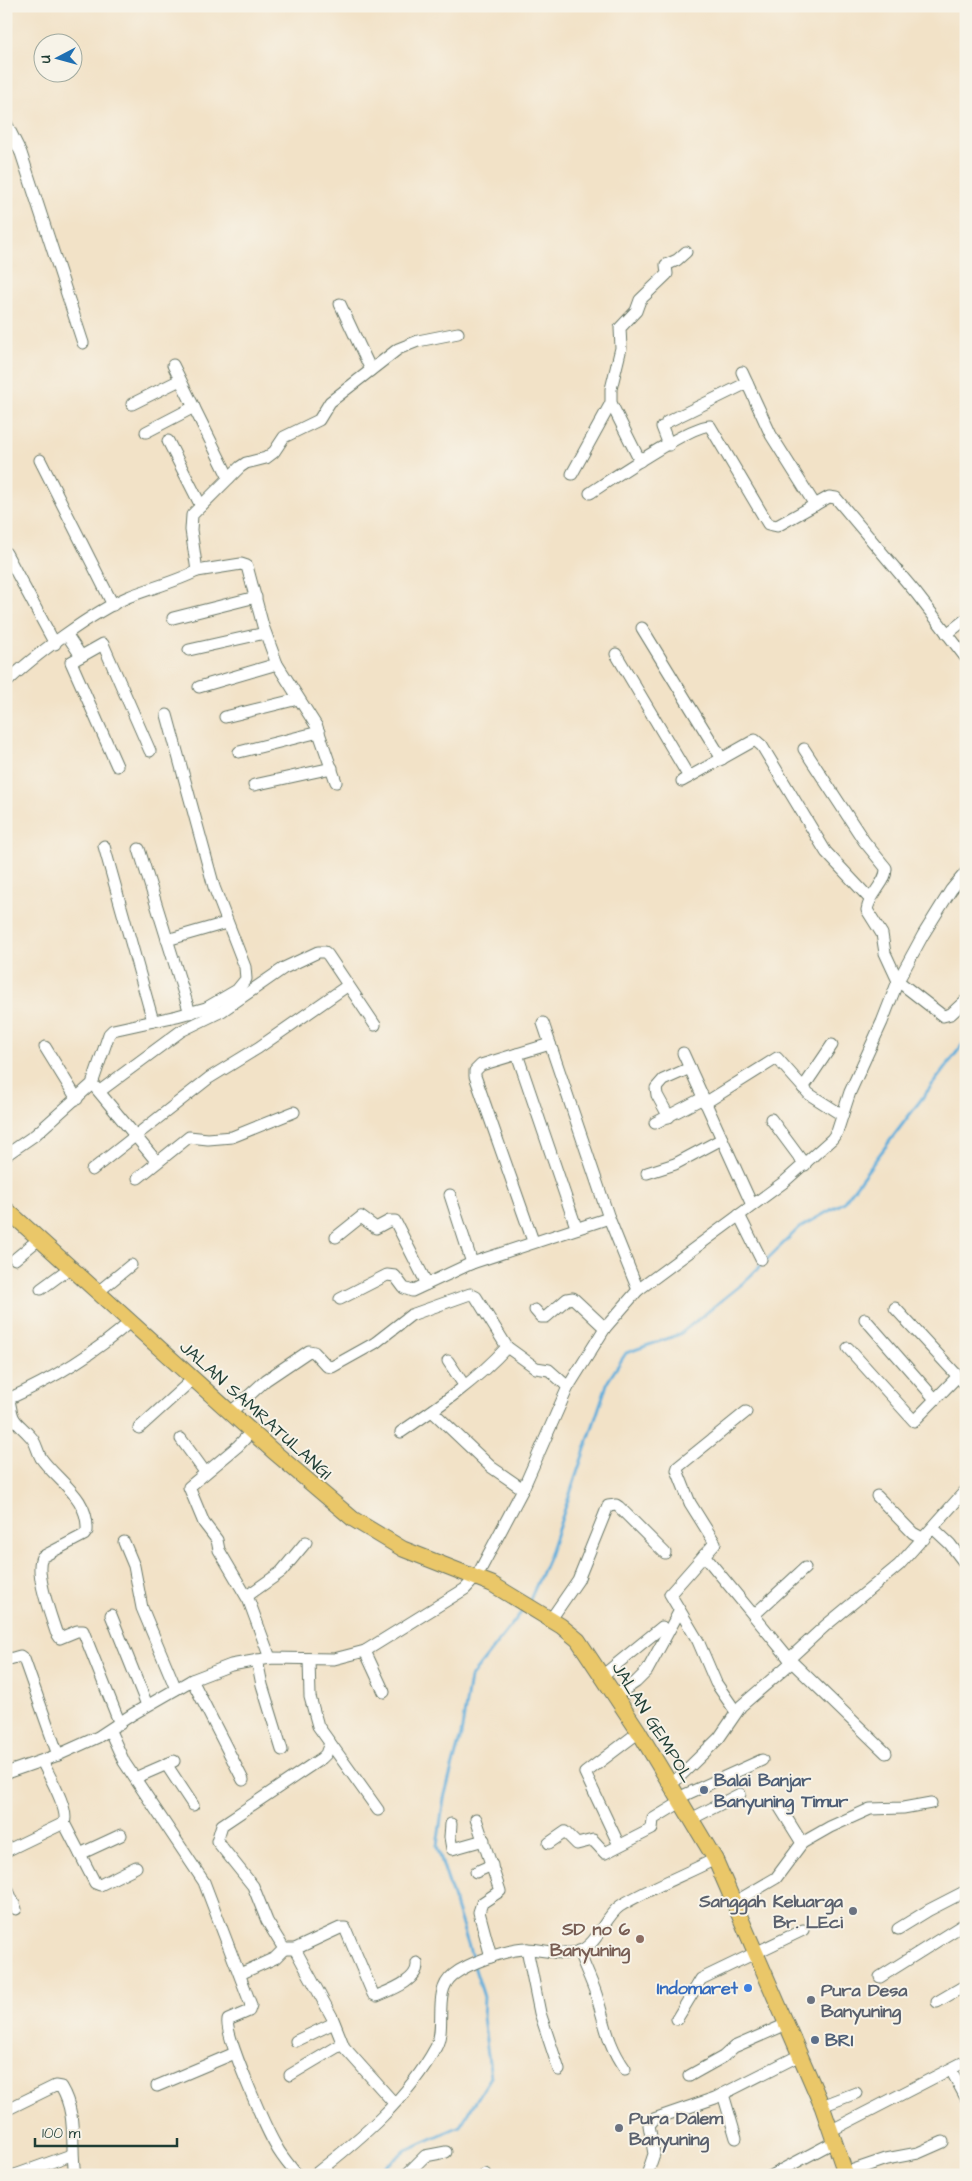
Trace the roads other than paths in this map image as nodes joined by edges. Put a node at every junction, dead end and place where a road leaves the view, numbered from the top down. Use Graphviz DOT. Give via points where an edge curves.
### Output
graph roads {
  1 [pos="6,123"];
  2 [pos="686,252"];
  3 [pos="340,304"];
  4 [pos="458,333"];
  5 [pos="83,344"];
  6 [pos="173,365"];
  7 [pos="371,370"];
  8 [pos="180,380"];
  9 [pos="611,403"];
  10 [pos="132,404"];
  11 [pos="194,407"];
  12 [pos="146,432"];
  13 [pos="168,441"];
  14 [pos="669,445"];
  15 [pos="40,460"];
  16 [pos="640,461"];
  17 [pos="572,474"];
  18 [pos="229,478"];
  19 [pos="590,493"];
  20 [pos="815,505"];
  21 [pos="201,506"];
  22 [pos="6,553"];
  23 [pos="197,572"];
  24 [pos="256,597"];
  25 [pos="113,605"];
  26 [pos="173,618"];
  27 [pos="966,618"];
  28 [pos="642,628"];
  29 [pos="265,633"];
  30 [pos="947,634"];
  31 [pos="67,635"];
  32 [pos="55,644"];
  33 [pos="189,650"];
  34 [pos="616,654"];
  35 [pos="82,656"];
  36 [pos="966,658"];
  37 [pos="277,664"];
  38 [pos="6,682"];
  39 [pos="199,687"];
  40 [pos="298,698"];
  41 [pos="167,715"];
  42 [pos="224,718"];
  43 [pos="319,732"];
  44 [pos="804,749"];
  45 [pos="150,751"];
  46 [pos="239,752"];
  47 [pos="722,759"];
  48 [pos="117,766"];
  49 [pos="332,768"];
  50 [pos="336,782"];
  51 [pos="254,785"];
  52 [pos="104,846"];
  53 [pos="139,849"];
  54 [pos="966,872"];
  55 [pos="870,899"];
  56 [pos="226,923"];
  57 [pos="167,940"];
  58 [pos="898,981"];
  59 [pos="347,986"];
  60 [pos="966,1000"];
  61 [pos="190,1013"];
  62 [pos="153,1021"];
  63 [pos="543,1023"];
  64 [pos="375,1025"];
  65 [pos="550,1044"];
  66 [pos="832,1045"];
  67 [pos="45,1047"];
  68 [pos="683,1053"];
  69 [pos="517,1054"];
  70 [pos="690,1068"];
  71 [pos="96,1088"];
  72 [pos="803,1088"];
  73 [pos="77,1099"];
  74 [pos="704,1100"];
  75 [pos="294,1112"];
  76 [pos="842,1116"];
  77 [pos="670,1117"];
  78 [pos="771,1118"];
  79 [pos="656,1123"];
  80 [pos="134,1136"];
  81 [pos="722,1140"];
  82 [pos="6,1155"];
  83 [pos="156,1162"];
  84 [pos="805,1165"];
  85 [pos="92,1170"];
  86 [pos="646,1173"];
  87 [pos="138,1178"];
  88 [pos="450,1195"];
  89 [pos="752,1205"];
  90 [pos="6,1209"];
  91 [pos="739,1215"];
  92 [pos="608,1218"];
  93 [pos="576,1227"];
  94 [pos="336,1237"];
  95 [pos="39,1239"];
  96 [pos="532,1241"];
  97 [pos="15,1259"];
  98 [pos="761,1259"];
  99 [pos="472,1263"];
  100 [pos="131,1265"];
  101 [pos="71,1267"];
  102 [pos="428,1284"];
  103 [pos="41,1289"];
  104 [pos="638,1290"];
  105 [pos="98,1292"];
  106 [pos="340,1299"];
  107 [pos="895,1308"];
  108 [pos="535,1310"];
  109 [pos="865,1319"];
  110 [pos="131,1321"];
  111 [pos="605,1328"];
  112 [pos="507,1347"];
  113 [pos="848,1348"];
  114 [pos="448,1361"];
  115 [pos="193,1379"];
  116 [pos="962,1380"];
  117 [pos="464,1385"];
  118 [pos="568,1387"];
  119 [pos="8,1399"];
  120 [pos="935,1399"];
  121 [pos="432,1411"];
  122 [pos="231,1412"];
  123 [pos="746,1412"];
  124 [pos="139,1428"];
  125 [pos="252,1431"];
  126 [pos="401,1432"];
  127 [pos="181,1439"];
  128 [pos="205,1472"];
  129 [pos="523,1489"];
  130 [pos="966,1490"];
  131 [pos="877,1496"];
  132 [pos="933,1528"];
  133 [pos="924,1539"];
  134 [pos="124,1542"];
  135 [pos="306,1542"];
  136 [pos="665,1553"];
  137 [pos="704,1556"];
  138 [pos="966,1565"];
  139 [pos="805,1568"];
  140 [pos="477,1576"];
  141 [pos="510,1594"];
  142 [pos="247,1596"];
  143 [pos="679,1612"];
  144 [pos="754,1615"];
  145 [pos="111,1616"];
  146 [pos="551,1619"];
  147 [pos="662,1627"];
  148 [pos="365,1651"];
  149 [pos="270,1658"];
  150 [pos="309,1659"];
  151 [pos="6,1660"];
  152 [pos="257,1660"];
  153 [pos="790,1661"];
  154 [pos="602,1676"];
  155 [pos="192,1680"];
  156 [pos="176,1689"];
  157 [pos="384,1692"];
  158 [pos="615,1696"];
  159 [pos="147,1705"];
  160 [pos="736,1712"];
  161 [pos="120,1724"];
  162 [pos="110,1731"];
  163 [pos="639,1732"];
  164 [pos="330,1743"];
  165 [pos="282,1750"];
  166 [pos="886,1754"];
  167 [pos="58,1755"];
  168 [pos="762,1760"];
  169 [pos="42,1761"];
  170 [pos="6,1773"];
  171 [pos="135,1778"];
  172 [pos="243,1780"];
  173 [pos="740,1794"];
  174 [pos="677,1795"];
  175 [pos="931,1803"];
  176 [pos="193,1805"];
  177 [pos="779,1806"];
  178 [pos="378,1810"];
  179 [pos="476,1819"];
  180 [pos="691,1819"];
  181 [pos="64,1823"];
  182 [pos="451,1824"];
  183 [pos="121,1834"];
  184 [pos="484,1840"];
  185 [pos="549,1843"];
  186 [pos="802,1843"];
  187 [pos="619,1845"];
  188 [pos="6,1851"];
  189 [pos="80,1854"];
  190 [pos="715,1859"];
  191 [pos="492,1866"];
  192 [pos="136,1867"];
  193 [pos="476,1872"];
  194 [pos="6,1886"];
  195 [pos="966,1891"];
  196 [pos="736,1902"];
  197 [pos="16,1909"];
  198 [pos="966,1923"];
  199 [pos="898,1929"];
  200 [pos="803,1930"];
  201 [pos="289,1949"];
  202 [pos="527,1949"];
  203 [pos="579,1951"];
  204 [pos="756,1951"];
  205 [pos="488,1958"];
  206 [pos="417,1963"];
  207 [pos="240,1974"];
  208 [pos="880,1977"];
  209 [pos="966,1985"];
  210 [pos="937,2002"];
  211 [pos="677,2019"];
  212 [pos="334,2023"];
  213 [pos="787,2024"];
  214 [pos="296,2041"];
  215 [pos="342,2044"];
  216 [pos="235,2053"];
  217 [pos="800,2055"];
  218 [pos="966,2061"];
  219 [pos="625,2069"];
  220 [pos="559,2070"];
  221 [pos="951,2070"];
  222 [pos="290,2075"];
  223 [pos="689,2076"];
  224 [pos="157,2086"];
  225 [pos="856,2093"];
  226 [pos="723,2094"];
  227 [pos="966,2098"];
  228 [pos="394,2103"];
  229 [pos="822,2106"];
  230 [pos="6,2110"];
  231 [pos="832,2136"];
  232 [pos="736,2138"];
  233 [pos="943,2142"];
  234 [pos="446,2152"];
  235 [pos="71,2155"];
  236 [pos="846,2174"];
  237 [pos="15,2175"];
  238 [pos="75,2175"];
  239 [pos="297,2175"];
  240 [pos="314,2175"];
  241 [pos="406,2175"];
  242 [pos="647,2175"];
  243 [pos="772,2175"];
  1 -- 5 [label="street" via="21,153"];
  2 -- 9 [label="street" via="666,265 667,274 640,300 636,311 620,328 621,348 611,389"];
  3 -- 7 [label="street"];
  4 -- 7 [label="street" via="408,343"];
  6 -- 8 [label="street"];
  7 -- 18 [label="street" via="326,406 319,420 288,434 270,455 246,463"];
  8 -- 10 [label="street"];
  8 -- 11 [label="street"];
  9 -- 16 [label="street"];
  9 -- 17 [label="street"];
  11 -- 12 [label="street"];
  11 -- 18 [label="street"];
  13 -- 21 [label="street"];
  14 -- 16 [label="street"];
  14 -- 20 [label="street" via="703,426 710,426 771,526 777,526"];
  14 -- 20 [label="street" via="664,425 745,378 771,435"];
  15 -- 25 [label="street"];
  16 -- 19 [label="street"];
  18 -- 21 [label="street"];
  20 -- 30 [label="street" via="833,497 842,502"];
  21 -- 23 [label="street" via="192,515 190,524"];
  22 -- 32 [label="street"];
  23 -- 24 [label="street" via="245,564"];
  23 -- 25 [label="street"];
  24 -- 26 [label="street"];
  24 -- 29 [label="street"];
  25 -- 31 [label="street"];
  27 -- 30 [label="street"];
  28 -- 47 [label="street"];
  29 -- 33 [label="street"];
  29 -- 37 [label="street"];
  30 -- 36 [label="street"];
  31 -- 32 [label="street"];
  31 -- 35 [label="street"];
  32 -- 38 [label="street"];
  34 -- 47 [label="street" via="686,779"];
  35 -- 45 [label="street" via="103,644"];
  35 -- 48 [label="street" via="71,662"];
  37 -- 39 [label="street"];
  37 -- 40 [label="street"];
  40 -- 42 [label="street"];
  40 -- 43 [label="street"];
  41 -- 56 [label="street"];
  43 -- 46 [label="street"];
  43 -- 49 [label="street"];
  44 -- 55 [label="street" via="864,841 886,868 886,875"];
  47 -- 55 [label="street" via="756,740 826,852"];
  49 -- 50 [label="street"];
  49 -- 51 [label="street"];
  52 -- 62 [label="street"];
  53 -- 57 [label="street"];
  54 -- 58 [label="street" via="951,890"];
  55 -- 58 [label="street" via="867,910 882,934"];
  56 -- 57 [label="street"];
  56 -- 61 [label="street" via="245,967 246,979 238,990"];
  57 -- 61 [label="street"];
  58 -- 60 [label="street" via="943,1016 951,1014"];
  58 -- 76 [label="street"];
  59 -- 64 [label="street"];
  59 -- 71 [label="street" via="328,955 318,952 284,968 222,1011 181,1031"];
  59 -- 80 [label="street" via="209,1078"];
  61 -- 62 [label="street"];
  62 -- 71 [label="street" via="117,1028 109,1034"];
  63 -- 65 [label="street"];
  65 -- 69 [label="street"];
  65 -- 92 [label="street"];
  66 -- 72 [label="street"];
  67 -- 73 [label="street"];
  68 -- 70 [label="street"];
  69 -- 93 [label="street"];
  69 -- 96 [label="street" via="481,1064 475,1076"];
  70 -- 74 [label="street"];
  70 -- 77 [label="street" via="663,1080 656,1088 657,1096"];
  71 -- 73 [label="street"];
  71 -- 80 [label="street"];
  72 -- 74 [label="street" via="777,1058"];
  72 -- 76 [label="street"];
  73 -- 82 [label="street"];
  74 -- 77 [label="street"];
  74 -- 81 [label="street"];
  75 -- 83 [label="street" via="232,1137 208,1140 189,1137"];
  76 -- 84 [label="street" via="832,1140"];
  77 -- 79 [label="street"];
  78 -- 84 [label="street"];
  80 -- 83 [label="street"];
  80 -- 85 [label="street"];
  81 -- 86 [label="street" via="675,1164"];
  81 -- 89 [label="street"];
  83 -- 87 [label="street"];
  84 -- 89 [label="street"];
  88 -- 99 [label="street"];
  89 -- 91 [label="street"];
  90 -- 95 [label="main road, JALAN SAMRATULANGI"];
  91 -- 98 [label="street"];
  91 -- 104 [label="street"];
  92 -- 93 [label="street"];
  92 -- 104 [label="street"];
  93 -- 96 [label="street"];
  94 -- 102 [label="street" via="361,1218 376,1228 395,1221"];
  95 -- 97 [label="street"];
  95 -- 101 [label="main road, JALAN SAMRATULANGI"];
  96 -- 99 [label="street"];
  99 -- 102 [label="street"];
  100 -- 105 [label="street"];
  101 -- 103 [label="street"];
  101 -- 105 [label="main road, JALAN SAMRATULANGI"];
  102 -- 106 [label="street" via="407,1290 395,1276 387,1275"];
  104 -- 111 [label="street"];
  105 -- 110 [label="main road, JALAN SAMRATULANGI"];
  107 -- 116 [label="street"];
  108 -- 111 [label="street" via="541,1317 546,1317 567,1299 573,1298"];
  109 -- 120 [label="street"];
  110 -- 115 [label="main road, JALAN SAMRATULANGI"];
  110 -- 119 [label="street" via="71,1368"];
  111 -- 118 [label="street"];
  112 -- 117 [label="street"];
  112 -- 118 [label="street" via="536,1368 549,1370"];
  112 -- 122 [label="street" via="476,1297 467,1295 412,1315 374,1343 330,1367 309,1351 266,1380"];
  113 -- 120 [label="street" via="914,1421"];
  114 -- 117 [label="street"];
  115 -- 122 [label="main road, JALAN SAMRATULANGI"];
  115 -- 124 [label="street"];
  116 -- 120 [label="street"];
  117 -- 121 [label="street"];
  118 -- 129 [label="street"];
  119 -- 161 [label="street" via="17,1426 34,1440 41,1458 80,1500 84,1509 87,1531 42,1558 40,1574 56,1632 60,1638 77,1630 83,1631"];
  121 -- 126 [label="street"];
  121 -- 129 [label="street" via="491,1467"];
  122 -- 125 [label="main road, JALAN SAMRATULANGI"];
  123 -- 137 [label="street" via="678,1466 690,1503 715,1540 714,1546"];
  125 -- 128 [label="street"];
  125 -- 140 [label="main road, JALAN SAMRATULANGI" via="312,1486 374,1534 414,1554"];
  127 -- 128 [label="street"];
  128 -- 142 [label="street" via="189,1488 204,1523"];
  129 -- 140 [label="street"];
  130 -- 132 [label="street"];
  131 -- 133 [label="street" via="913,1533"];
  132 -- 133 [label="street"];
  132 -- 138 [label="street"];
  133 -- 153 [label="street"];
  134 -- 156 [label="street" via="134,1566 142,1608"];
  135 -- 142 [label="street" via="281,1572"];
  136 -- 146 [label="street" via="619,1507 608,1506 578,1580"];
  137 -- 143 [label="street" via="671,1591"];
  137 -- 144 [label="street"];
  139 -- 144 [label="street"];
  140 -- 141 [label="main road, JALAN SAMRATULANGI"];
  140 -- 148 [label="street" via="450,1600"];
  141 -- 146 [label="main road, JALAN GEMPOL"];
  142 -- 149 [label="street"];
  143 -- 158 [label="street" via="647,1671"];
  143 -- 160 [label="street" via="698,1641 716,1683"];
  144 -- 153 [label="street"];
  145 -- 159 [label="street"];
  146 -- 154 [label="main road, JALAN GEMPOL" via="578,1640"];
  147 -- 154 [label="street"];
  148 -- 150 [label="street" via="346,1658"];
  148 -- 157 [label="street"];
  149 -- 150 [label="street"];
  149 -- 152 [label="street"];
  150 -- 164 [label="street" via="313,1713"];
  151 -- 167 [label="street" via="20,1656 24,1659"];
  152 -- 155 [label="street" via="231,1665"];
  152 -- 165 [label="street"];
  153 -- 160 [label="street"];
  153 -- 166 [label="street"];
  154 -- 158 [label="main road, JALAN GEMPOL"];
  155 -- 156 [label="street"];
  155 -- 172 [label="street"];
  156 -- 159 [label="street"];
  158 -- 163 [label="main road, JALAN GEMPOL"];
  159 -- 161 [label="street"];
  160 -- 174 [label="street"];
  161 -- 162 [label="street"];
  162 -- 167 [label="street"];
  162 -- 171 [label="street"];
  163 -- 174 [label="main road, JALAN GEMPOL"];
  163 -- 187 [label="street" via="585,1773"];
  164 -- 178 [label="street"];
  164 -- 201 [label="street" via="322,1758 219,1830 218,1841 253,1886 267,1921"];
  167 -- 169 [label="street"];
  168 -- 174 [label="street"];
  169 -- 170 [label="street"];
  169 -- 181 [label="street" via="63,1806"];
  171 -- 176 [label="street" via="170,1763"];
  171 -- 207 [label="street" via="204,1882"];
  173 -- 180 [label="street"];
  174 -- 180 [label="main road, JALAN GEMPOL"];
  174 -- 187 [label="street" via="653,1819 652,1829"];
  175 -- 186 [label="street" via="864,1810"];
  177 -- 186 [label="street"];
  179 -- 184 [label="street"];
  180 -- 190 [label="main road, JALAN GEMPOL"];
  181 -- 188 [label="street"];
  181 -- 189 [label="street"];
  182 -- 184 [label="street" via="452,1849"];
  183 -- 189 [label="street"];
  184 -- 191 [label="street"];
  185 -- 187 [label="street" via="565,1832 577,1844 593,1840 603,1853"];
  186 -- 196 [label="street" via="776,1878"];
  189 -- 192 [label="street" via="97,1885"];
  190 -- 196 [label="main road, JALAN GEMPOL"];
  190 -- 203 [label="street" via="621,1906 589,1944"];
  191 -- 193 [label="street"];
  191 -- 205 [label="street" via="500,1891 482,1903 479,1912"];
  194 -- 197 [label="street"];
  195 -- 199 [label="street"];
  196 -- 204 [label="main road, JALAN GEMPOL"];
  198 -- 208 [label="street"];
  200 -- 204 [label="street"];
  201 -- 206 [label="street" via="345,1928 373,1994 377,1996 414,1976"];
  201 -- 207 [label="street"];
  201 -- 212 [label="street"];
  202 -- 203 [label="street"];
  202 -- 205 [label="street"];
  202 -- 220 [label="street" via="540,2014"];
  203 -- 219 [label="street" via="603,2026"];
  204 -- 211 [label="street" via="701,1979"];
  204 -- 213 [label="main road, JALAN GEMPOL"];
  205 -- 228 [label="street" via="453,1975 445,1986 437,2046 416,2078"];
  207 -- 216 [label="street" via="251,2005 249,2011 226,2022"];
  209 -- 210 [label="street"];
  212 -- 214 [label="street"];
  212 -- 215 [label="street"];
  213 -- 217 [label="main road, JALAN GEMPOL"];
  213 -- 223 [label="street" via="734,2047"];
  215 -- 222 [label="street"];
  215 -- 228 [label="street"];
  216 -- 224 [label="street"];
  216 -- 239 [label="street" via="272,2139"];
  217 -- 226 [label="street"];
  217 -- 229 [label="main road, JALAN GEMPOL"];
  218 -- 221 [label="street"];
  221 -- 227 [label="street"];
  221 -- 231 [label="street"];
  225 -- 229 [label="street"];
  226 -- 232 [label="street"];
  226 -- 242 [label="street" via="650,2122 654,2154"];
  228 -- 240 [label="street" via="356,2142"];
  229 -- 231 [label="main road, JALAN GEMPOL"];
  230 -- 235 [label="street" via="55,2086 61,2087 74,2123"];
  231 -- 236 [label="main road, JALAN GEMPOL"];
  231 -- 243 [label="street"];
  233 -- 236 [label="street" via="918,2153 886,2159"];
  234 -- 241 [label="street" via="424,2156"];
  235 -- 237 [label="street"];
  235 -- 238 [label="street"];
}
